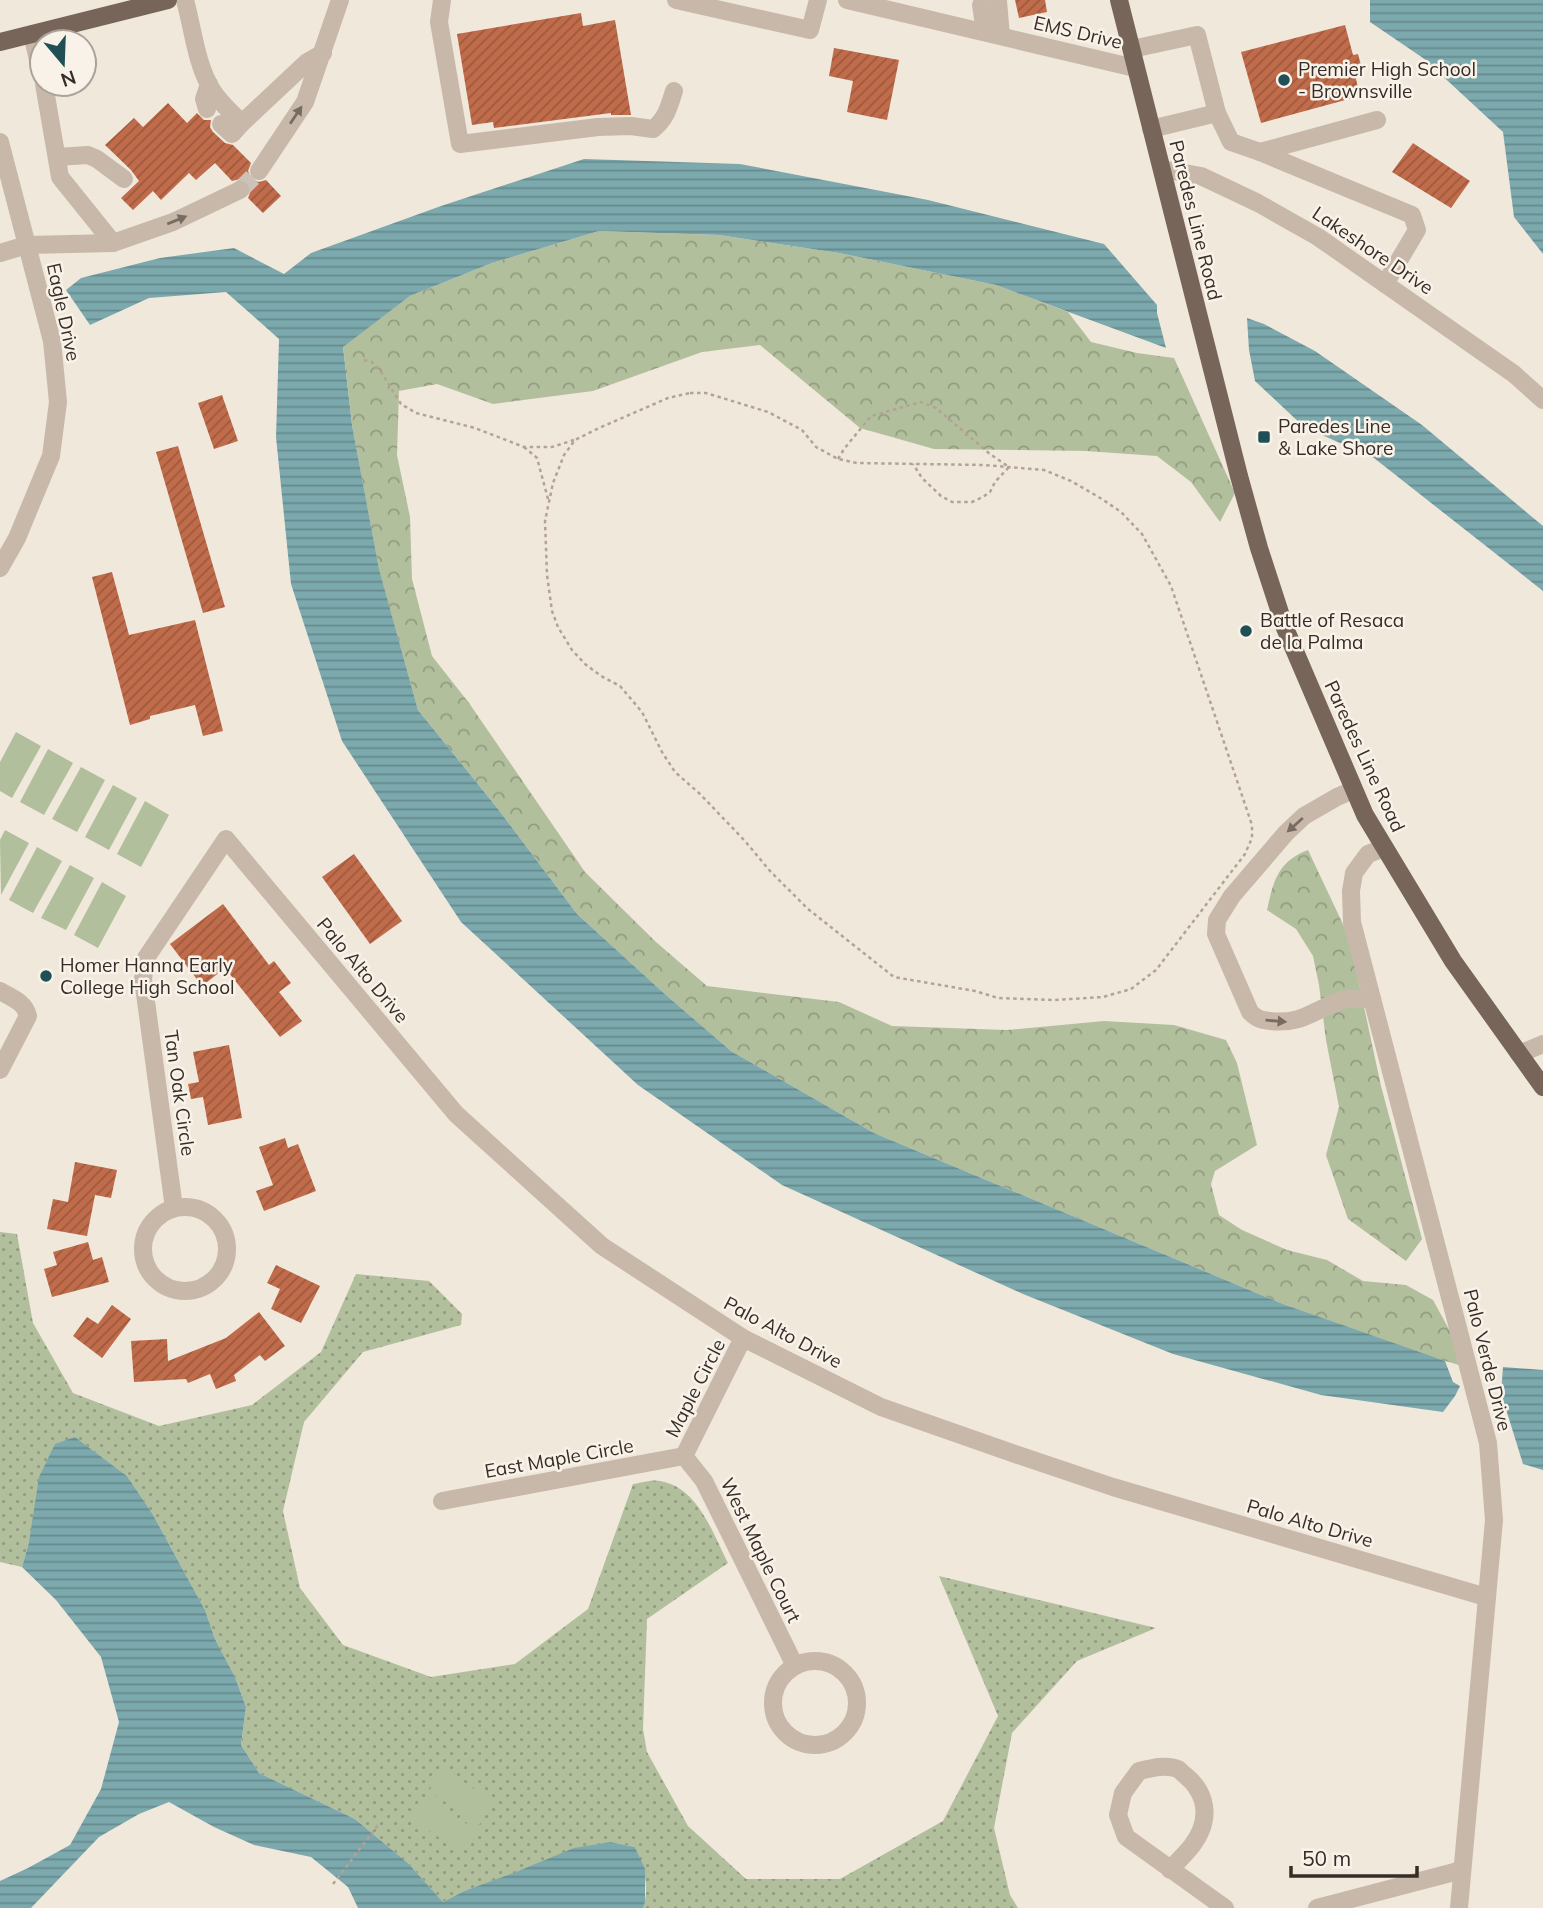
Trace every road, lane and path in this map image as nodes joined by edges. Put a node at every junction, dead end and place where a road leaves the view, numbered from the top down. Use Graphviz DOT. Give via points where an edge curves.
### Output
graph roads {
  1 [pos="168,0"];
  2 [pos="185,0"];
  3 [pos="340,0"];
  4 [pos="442,0"];
  5 [pos="676,0"];
  6 [pos="818,0"];
  7 [pos="848,0"];
  8 [pos="1119,0"];
  9 [pos="989,3"];
  10 [pos="885,4"];
  11 [pos="56,28"];
  12 [pos="993,34"];
  13 [pos="28,35"];
  14 [pos="0,42"];
  15 [pos="1132,49"];
  16 [pos="323,53"];
  17 [pos="1135,68"];
  18 [pos="209,84"];
  19 [pos="674,91"];
  20 [pos="46,98"];
  21 [pos="207,109"];
  22 [pos="1217,113"];
  23 [pos="1377,120"];
  24 [pos="242,123"];
  25 [pos="221,124"];
  26 [pos="1151,129"];
  27 [pos="0,142"];
  28 [pos="1260,152"];
  29 [pos="57,157"];
  30 [pos="1162,169"];
  31 [pos="258,171"];
  32 [pos="124,179"];
  33 [pos="240,190"];
  34 [pos="113,243"];
  35 [pos="27,245"];
  36 [pos="0,253"];
  37 [pos="1385,284"];
  38 [pos="364,360"];
  39 [pos="1543,400"];
  40 [pos="575,440"];
  41 [pos="524,447"];
  42 [pos="838,459"];
  43 [pos="913,464"];
  44 [pos="1009,467"];
  45 [pos="549,503"];
  46 [pos="0,568"];
  47 [pos="1353,790"];
  48 [pos="226,839"];
  49 [pos="1384,848"];
  50 [pos="0,991"];
  51 [pos="1372,999"];
  52 [pos="1543,1044"];
  53 [pos="1519,1054"];
  54 [pos="0,1070"];
  55 [pos="1543,1087"];
  56 [pos="174,1208"];
  57 [pos="743,1338"];
  58 [pos="684,1456"];
  59 [pos="442,1501"];
  60 [pos="1486,1597"];
  61 [pos="795,1666"];
  62 [pos="379,1825"];
  63 [pos="1171,1870"];
  64 [pos="1462,1870"];
  65 [pos="333,1884"];
  66 [pos="1225,1908"];
  67 [pos="1317,1908"];
  68 [pos="1459,1908"];
  1 -- 11 [label="main road"];
  2 -- 18 [label="street"];
  3 -- 16 [label="street"];
  4 -- 19 [label="street" via="439,22 460,144 598,127 653,129 667,114"];
  5 -- 6 [label="street" via="810,30"];
  7 -- 10 [label="street, EMS Drive"];
  8 -- 15 [label="main road, Paredes Line Road"];
  9 -- 12 [label="street"];
  10 -- 12 [label="street, EMS Drive"];
  12 -- 17 [label="street, EMS Drive"];
  13 -- 14 [label="main road"];
  15 -- 17 [label="main road, Paredes Line Road"];
  15 -- 22 [label="street" via="1197,35"];
  16 -- 24 [label="street" via="307,62"];
  31 -- 16 [label="street, one-way" via="305,102"];
  17 -- 26 [label="main road, Paredes Line Road"];
  18 -- 21 [label="street" via="204,99"];
  18 -- 24 [label="street"];
  20 -- 29 [label="street"];
  22 -- 26 [label="street"];
  22 -- 28 [label="street" via="1231,142"];
  23 -- 28 [label="street"];
  24 -- 25 [label="street" via="232,134"];
  26 -- 30 [label="main road, Paredes Line Road"];
  27 -- 35 [label="street, Eagle Drive"];
  28 -- 37 [label="street" via="1412,215 1417,230"];
  29 -- 32 [label="street" via="89,155"];
  29 -- 34 [label="street" via="60,177"];
  30 -- 37 [label="street, Lakeshore Drive" via="1201,176 1258,204 1318,237"];
  30 -- 47 [label="main road, Paredes Line Road" via="1259,548 1285,628"];
  34 -- 33 [label="street, one-way" via="173,222"];
  34 -- 35 [label="street"];
  35 -- 36 [label="street"];
  35 -- 46 [label="street, Eagle Drive" via="52,341 58,402 51,456 18,538"];
  37 -- 39 [label="street, Lakeshore Drive" via="1514,374"];
  38 -- 41 [label="path" via="381,372 401,404 416,413"];
  40 -- 41 [label="path" via="552,447"];
  40 -- 42 [label="path" via="668,398 706,393 768,412 802,430 816,447"];
  40 -- 45 [label="path" via="564,455"];
  41 -- 45 [label="path" via="537,458"];
  42 -- 43 [label="path"];
  42 -- 44 [label="path" via="871,416 921,402 936,408"];
  43 -- 44 [label="path"];
  43 -- 44 [label="path" via="922,478 952,502 983,497"];
  44 -- 45 [label="path" via="1044,470 1070,481 1121,512 1142,534 1171,586 1252,825 1245,854 1165,960 1131,989 1103,997 998,998 894,977 808,909 675,772 631,697 572,650 552,611 545,521"];
  47 -- 49 [label="main road, Paredes Line Road"];
  47 -- 51 [label="street, one-way" via="1304,816 1286,833 1231,896 1217,920 1216,934 1257,1019 1287,1023 1330,1004"];
  48 -- 56 [label="street, Tan Oak Circle" via="146,958 144,979"];
  48 -- 57 [label="street, Palo Alto Drive" via="456,1114 602,1246"];
  49 -- 51 [label="street, Palo Verde Drive" via="1368,854 1354,873 1351,891 1352,922"];
  49 -- 53 [label="main road, Paredes Line Road" via="1453,961"];
  50 -- 54 [label="street" via="20,1002 28,1016"];
  51 -- 60 [label="street, Palo Verde Drive" via="1488,1443 1494,1520"];
  52 -- 53 [label="street"];
  53 -- 55 [label="main road, Paredes Line Road"];
  56 -- 56 [label="street" via="152,1223 143,1247 144,1260 150,1272 170,1289 197,1290 220,1273 228,1245 216,1219 189,1207"];
  57 -- 58 [label="street, Maple Circle"];
  57 -- 60 [label="street, Palo Alto Drive" via="881,1407 1015,1454"];
  58 -- 59 [label="street, East Maple Circle"];
  58 -- 61 [label="street, West Maple Court" via="704,1481"];
  60 -- 64 [label="street, Palo Verde Drive"];
  61 -- 61 [label="street" via="776,1688 775,1716 793,1739 821,1745 835,1741 853,1722 857,1709 853,1683 834,1665 821,1661"];
  62 -- 65 [label="path"];
  63 -- 63 [label="street" via="1126,1837 1118,1815 1124,1793 1139,1771 1177,1769 1203,1797 1205,1817 1200,1834"];
  63 -- 66 [label="street"];
  64 -- 67 [label="street"];
  64 -- 68 [label="street, Palo Verde Drive"];
}
